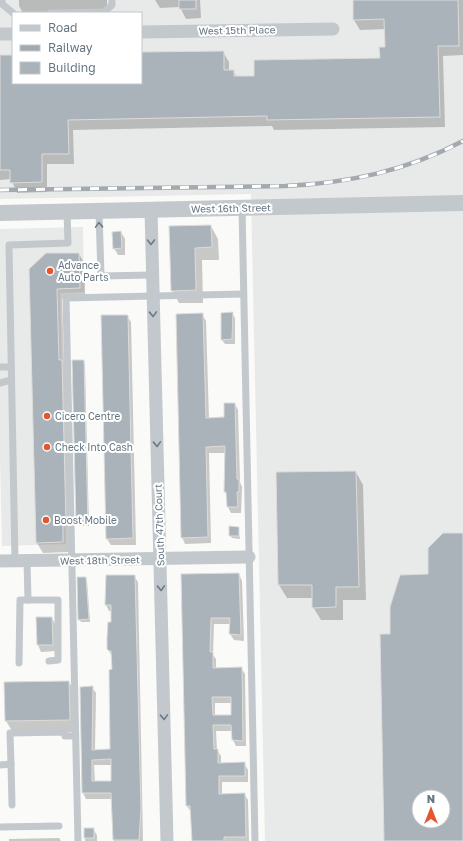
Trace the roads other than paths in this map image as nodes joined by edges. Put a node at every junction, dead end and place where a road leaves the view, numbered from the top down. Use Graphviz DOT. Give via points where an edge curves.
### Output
graph roads {
  1 [pos="2,0"];
  2 [pos="112,0"];
  3 [pos="12,12"];
  4 [pos="104,12"];
  5 [pos="334,29"];
  6 [pos="142,32"];
  7 [pos="0,34"];
  8 [pos="12,34"];
  9 [pos="463,203"];
  10 [pos="242,208"];
  11 [pos="150,210"];
  12 [pos="99,211"];
  13 [pos="68,212"];
  14 [pos="0,213"];
  15 [pos="152,275"];
  16 [pos="243,294"];
  17 [pos="153,296"];
  18 [pos="0,367"];
  19 [pos="11,367"];
  20 [pos="12,380"];
  21 [pos="0,383"];
  22 [pos="249,557"];
  23 [pos="160,559"];
  24 [pos="72,560"];
  25 [pos="21,561"];
  26 [pos="0,562"];
  27 [pos="28,600"];
  28 [pos="49,661"];
  29 [pos="20,663"];
  30 [pos="75,736"];
  31 [pos="11,764"];
  32 [pos="0,765"];
  33 [pos="12,805"];
  34 [pos="59,826"];
  35 [pos="0,827"];
  36 [pos="78,841"];
  37 [pos="168,841"];
  38 [pos="255,841"];
  1 -- 3 [label="lane" via="2,4"];
  2 -- 4 [label="lane" via="112,5"];
  5 -- 6 [label="street, West 15th Place"];
  7 -- 8 [label="street"];
  9 -- 10 [label="street, West 16th Street"];
  10 -- 11 [label="street, West 16th Street"];
  10 -- 16 [label="lane"];
  11 -- 12 [label="street, West 16th Street"];
  11 -- 15 [label="street, South 47th Court, one-way"];
  12 -- 13 [label="street, West 16th Street"];
  15 -- 12 [label="lane, one-way" via="101,276"];
  13 -- 14 [label="street, West 16th Street"];
  13 -- 19 [label="lane" via="68,243 9,244"];
  15 -- 17 [label="street, South 47th Court"];
  16 -- 17 [label="lane"];
  16 -- 22 [label="lane"];
  17 -- 23 [label="street, South 47th Court, one-way"];
  17 -- 24 [label="lane" via="66,298"];
  18 -- 19 [label="lane"];
  19 -- 20 [label="lane"];
  20 -- 21 [label="lane"];
  20 -- 25 [label="lane"];
  22 -- 23 [label="street, West 18th Street"];
  22 -- 38 [label="lane"];
  23 -- 24 [label="street, West 18th Street"];
  23 -- 37 [label="street, South 47th Court, one-way"];
  24 -- 25 [label="street, West 18th Street"];
  24 -- 30 [label="lane"];
  25 -- 26 [label="street, West 18th Street"];
  25 -- 27 [label="lane"];
  27 -- 28 [label="lane" via="58,600 58,660"];
  27 -- 29 [label="lane" via="20,600"];
  30 -- 31 [label="lane" via="65,736 65,732 10,733"];
  30 -- 36 [label="lane"];
  31 -- 32 [label="lane"];
  31 -- 33 [label="lane"];
  34 -- 35 [label="lane"];
}
